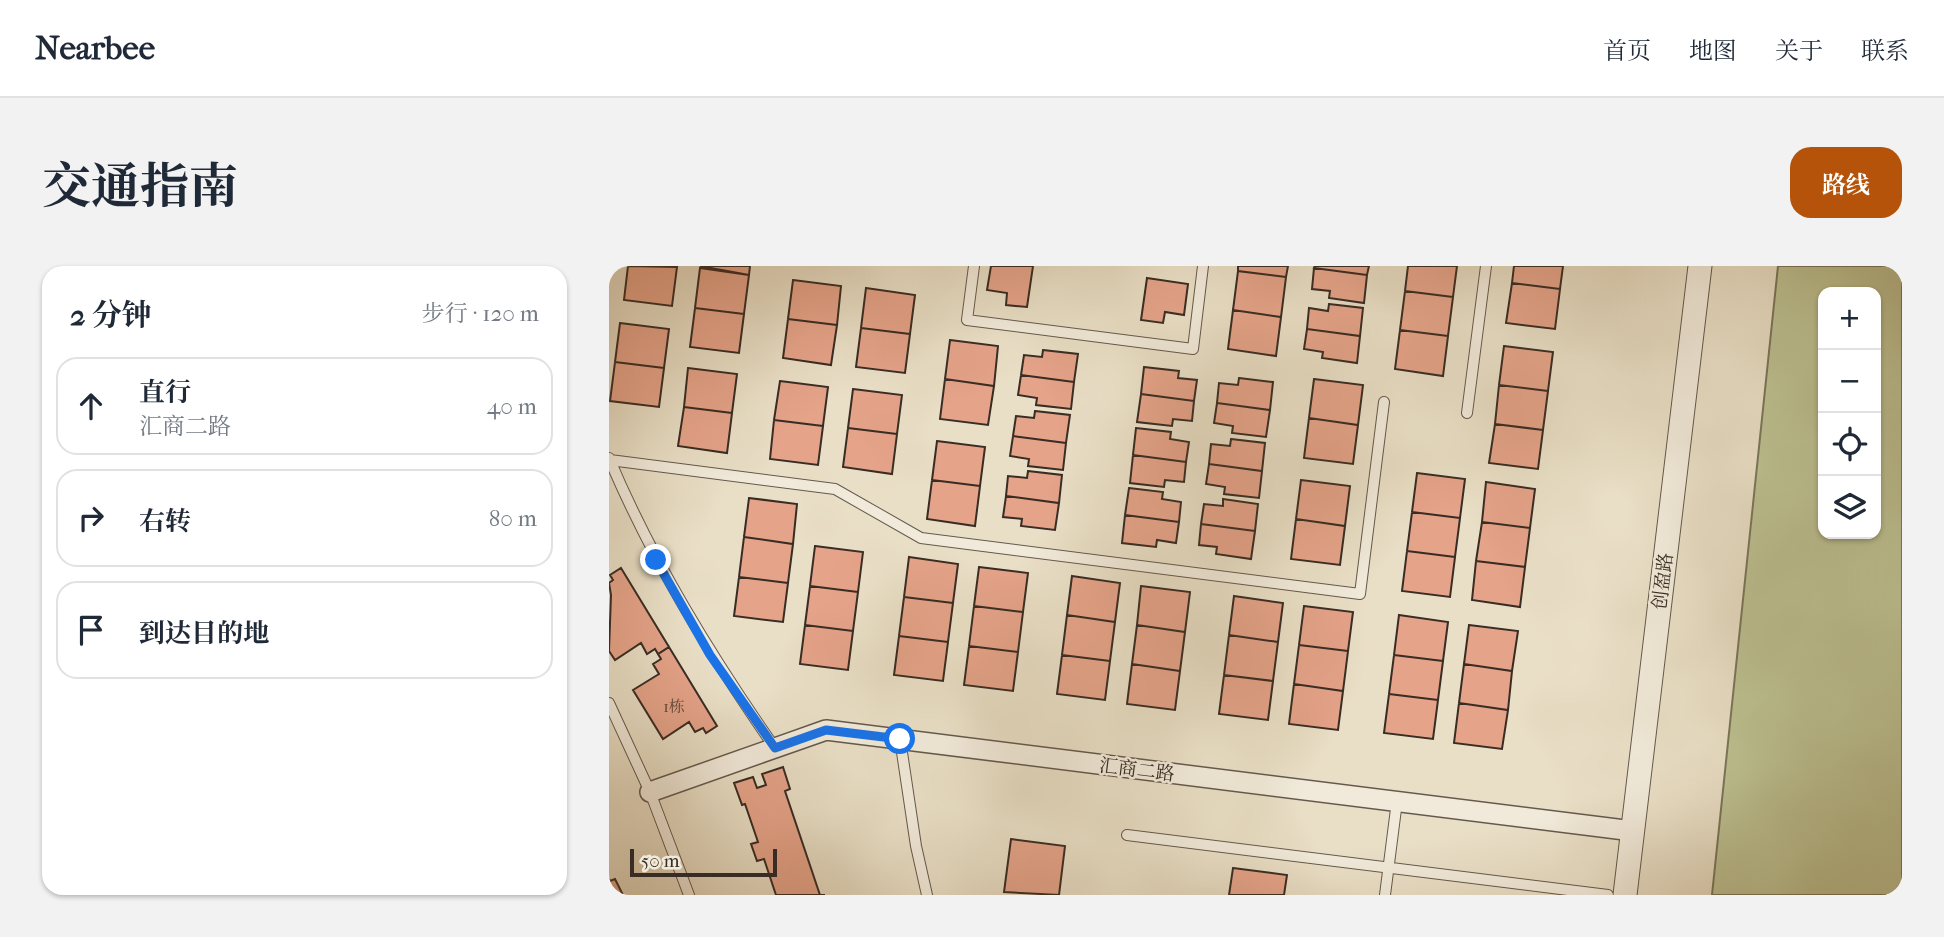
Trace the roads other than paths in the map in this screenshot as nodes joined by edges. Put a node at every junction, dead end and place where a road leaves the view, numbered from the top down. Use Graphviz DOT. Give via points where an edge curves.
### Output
graph roads {
  1 [pos="974,266"];
  2 [pos="1203,266"];
  3 [pos="1486,266"];
  4 [pos="1700,266"];
  5 [pos="1384,402"];
  6 [pos="1467,413"];
  7 [pos="610,458"];
  8 [pos="609,703"];
  9 [pos="900,739"];
  10 [pos="775,748"];
  11 [pos="650,792"];
  12 [pos="1397,801"];
  13 [pos="1633,831"];
  14 [pos="1127,835"];
  15 [pos="1388,867"];
  16 [pos="689,895"];
  17 [pos="927,895"];
  18 [pos="1385,895"];
  19 [pos="1608,895"];
  20 [pos="1625,895"];
  1 -- 2 [label="lane" via="967,320 1193,349"];
  3 -- 6 [label="lane"];
  4 -- 13 [label="street, 创盈路"];
  5 -- 7 [label="lane" via="1360,594 921,538 835,489"];
  7 -- 10 [label="lane" via="656,560 703,643"];
  8 -- 11 [label="lane"];
  9 -- 10 [label="street, 汇商二路" via="826,730"];
  9 -- 12 [label="street, 汇商二路"];
  9 -- 17 [label="lane"];
  10 -- 11 [label="street, 汇商二路"];
  11 -- 16 [label="lane"];
  12 -- 13 [label="street, 汇商二路"];
  12 -- 15 [label="lane"];
  13 -- 20 [label="street, 创盈路"];
  14 -- 15 [label="lane"];
  15 -- 18 [label="lane"];
  15 -- 19 [label="lane"];
}
